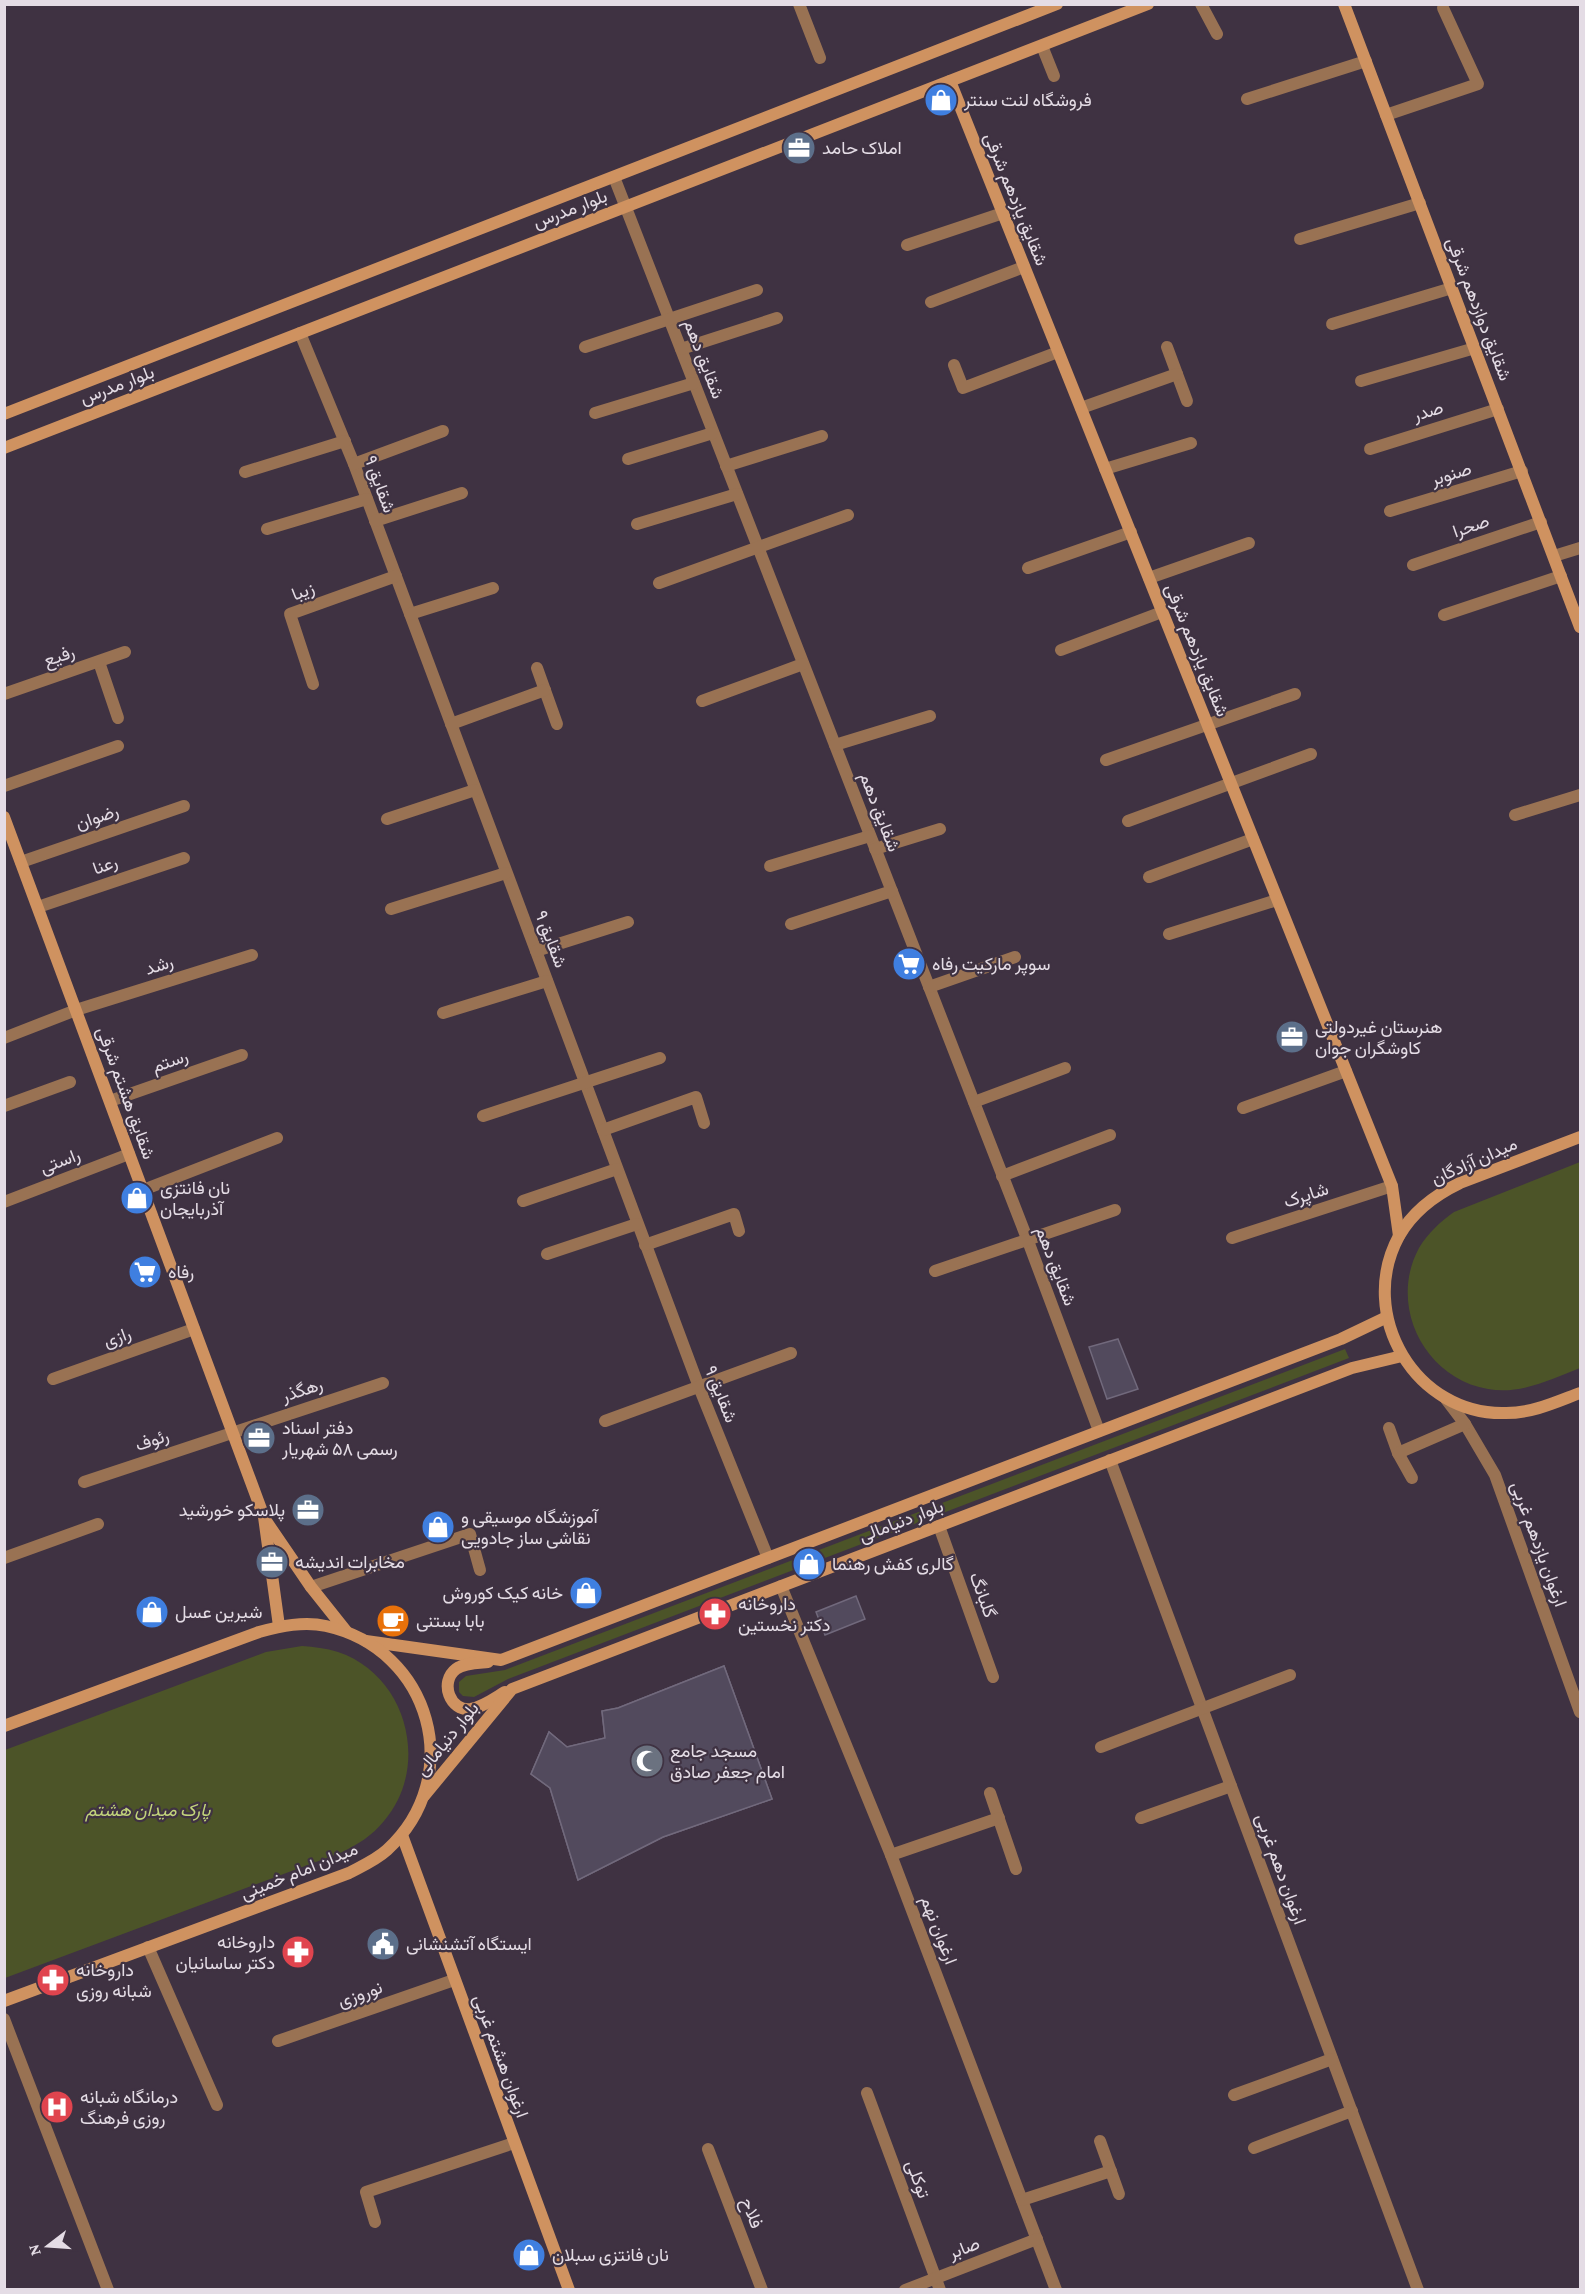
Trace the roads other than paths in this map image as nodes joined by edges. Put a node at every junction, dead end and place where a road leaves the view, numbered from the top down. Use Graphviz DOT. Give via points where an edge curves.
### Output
graph roads {
  1 [pos="799,4"];
  2 [pos="1057,4"];
  3 [pos="1148,4"];
  4 [pos="1201,4"];
  5 [pos="1344,4"];
  6 [pos="1443,8"];
  7 [pos="1217,34"];
  8 [pos="1042,46"];
  9 [pos="820,58"];
  10 [pos="1366,61"];
  11 [pos="1054,76"];
  12 [pos="950,81"];
  13 [pos="1246,99"];
  14 [pos="1386,115"];
  15 [pos="614,177"];
  16 [pos="1420,203"];
  17 [pos="626,207"];
  18 [pos="1003,213"];
  19 [pos="1300,239"];
  20 [pos="907,246"];
  21 [pos="1024,267"];
  22 [pos="1452,288"];
  23 [pos="757,290"];
  24 [pos="932,302"];
  25 [pos="777,318"];
  26 [pos="669,319"];
  27 [pos="1332,324"];
  28 [pos="300,333"];
  29 [pos="585,347"];
  30 [pos="1167,347"];
  31 [pos="1475,348"];
  32 [pos="681,349"];
  33 [pos="1058,352"];
  34 [pos="954,365"];
  35 [pos="1177,374"];
  36 [pos="1361,381"];
  37 [pos="694,382"];
  38 [pos="1187,401"];
  39 [pos="1081,408"];
  40 [pos="1498,409"];
  41 [pos="595,413"];
  42 [pos="4,414"];
  43 [pos="443,431"];
  44 [pos="713,433"];
  45 [pos="822,436"];
  46 [pos="345,441"];
  47 [pos="1191,443"];
  48 [pos="4,448"];
  49 [pos="1370,448"];
  50 [pos="628,459"];
  51 [pos="354,464"];
  52 [pos="726,466"];
  53 [pos="1105,469"];
  54 [pos="1521,471"];
  55 [pos="244,472"];
  56 [pos="462,493"];
  57 [pos="737,494"];
  58 [pos="367,499"];
  59 [pos="1390,511"];
  60 [pos="848,515"];
  61 [pos="375,521"];
  62 [pos="1541,522"];
  63 [pos="637,524"];
  64 [pos="267,529"];
  65 [pos="1131,532"];
  66 [pos="1249,543"];
  67 [pos="758,547"];
  68 [pos="1581,548"];
  69 [pos="1554,556"];
  70 [pos="1413,565"];
  71 [pos="1028,568"];
  72 [pos="396,576"];
  73 [pos="1561,576"];
  74 [pos="1149,578"];
  75 [pos="659,584"];
  76 [pos="493,588"];
  77 [pos="1162,612"];
  78 [pos="410,614"];
  79 [pos="1444,615"];
  80 [pos="1581,627"];
  81 [pos="1061,650"];
  82 [pos="125,652"];
  83 [pos="99,662"];
  84 [pos="803,664"];
  85 [pos="537,668"];
  86 [pos="313,684"];
  87 [pos="545,690"];
  88 [pos="4,694"];
  89 [pos="1295,694"];
  90 [pos="702,701"];
  91 [pos="930,716"];
  92 [pos="118,718"];
  93 [pos="451,724"];
  94 [pos="557,724"];
  95 [pos="1207,724"];
  96 [pos="835,745"];
  97 [pos="118,746"];
  98 [pos="1311,754"];
  99 [pos="1106,760"];
  100 [pos="1231,785"];
  101 [pos="4,786"];
  102 [pos="475,790"];
  103 [pos="1581,795"];
  104 [pos="184,806"];
  105 [pos="1515,815"];
  106 [pos="4,817"];
  107 [pos="387,819"];
  108 [pos="1128,822"];
  109 [pos="940,829"];
  110 [pos="870,836"];
  111 [pos="1253,839"];
  112 [pos="10,847"];
  113 [pos="875,849"];
  114 [pos="184,858"];
  115 [pos="21,862"];
  116 [pos="770,866"];
  117 [pos="506,873"];
  118 [pos="1149,877"];
  119 [pos="892,891"];
  120 [pos="1277,900"];
  121 [pos="38,907"];
  122 [pos="392,909"];
  123 [pos="628,922"];
  124 [pos="791,924"];
  125 [pos="1169,934"];
  126 [pos="536,951"];
  127 [pos="252,955"];
  128 [pos="1015,957"];
  129 [pos="547,981"];
  130 [pos="929,987"];
  131 [pos="76,1010"];
  132 [pos="442,1013"];
  133 [pos="4,1038"];
  134 [pos="242,1054"];
  135 [pos="660,1058"];
  136 [pos="1065,1068"];
  137 [pos="1346,1071"];
  138 [pos="70,1082"];
  139 [pos="584,1082"];
  140 [pos="110,1101"];
  141 [pos="974,1102"];
  142 [pos="4,1106"];
  143 [pos="1243,1108"];
  144 [pos="483,1116"];
  145 [pos="704,1123"];
  146 [pos="603,1130"];
  147 [pos="1110,1135"];
  148 [pos="1581,1137"];
  149 [pos="278,1138"];
  150 [pos="129,1154"];
  151 [pos="617,1170"];
  152 [pos="1002,1176"];
  153 [pos="1392,1186"];
  154 [pos="142,1190"];
  155 [pos="523,1201"];
  156 [pos="4,1202"];
  157 [pos="1115,1210"];
  158 [pos="638,1224"];
  159 [pos="739,1231"];
  160 [pos="1399,1236"];
  161 [pos="1232,1238"];
  162 [pos="1028,1241"];
  163 [pos="645,1245"];
  164 [pos="547,1254"];
  165 [pos="935,1271"];
  166 [pos="1386,1317"];
  167 [pos="194,1329"];
  168 [pos="791,1353"];
  169 [pos="1402,1356"];
  170 [pos="53,1379"];
  171 [pos="382,1383"];
  172 [pos="699,1387"];
  173 [pos="1581,1392"];
  174 [pos="1446,1399"];
  175 [pos="606,1421"];
  176 [pos="1465,1424"];
  177 [pos="1389,1428"];
  178 [pos="1099,1431"];
  179 [pos="232,1432"];
  180 [pos="1398,1453"];
  181 [pos="1110,1460"];
  182 [pos="1412,1478"];
  183 [pos="84,1482"];
  184 [pos="264,1517"];
  185 [pos="98,1524"];
  186 [pos="939,1526"];
  187 [pos="4,1558"];
  188 [pos="768,1558"];
  189 [pos="480,1570"];
  190 [pos="781,1586"];
  191 [pos="311,1587"];
  192 [pos="279,1626"];
  193 [pos="346,1631"];
  194 [pos="366,1641"];
  195 [pos="501,1660"];
  196 [pos="1290,1675"];
  197 [pos="993,1677"];
  198 [pos="512,1689"];
  199 [pos="1202,1708"];
  200 [pos="1581,1712"];
  201 [pos="4,1726"];
  202 [pos="1101,1747"];
  203 [pos="1231,1786"];
  204 [pos="990,1793"];
  205 [pos="424,1796"];
  206 [pos="999,1818"];
  207 [pos="1141,1818"];
  208 [pos="402,1835"];
  209 [pos="891,1855"];
  210 [pos="1016,1869"];
  211 [pos="148,1947"];
  212 [pos="454,1980"];
  213 [pos="4,2001"];
  214 [pos="4,2019"];
  215 [pos="278,2042"];
  216 [pos="1332,2059"];
  217 [pos="867,2092"];
  218 [pos="1234,2095"];
  219 [pos="217,2105"];
  220 [pos="1352,2111"];
  221 [pos="1100,2141"];
  222 [pos="514,2143"];
  223 [pos="1254,2148"];
  224 [pos="708,2149"];
  225 [pos="1111,2171"];
  226 [pos="1119,2194"];
  227 [pos="1022,2200"];
  228 [pos="375,2222"];
  229 [pos="1037,2239"];
  230 [pos="938,2284"];
  231 [pos="108,2289"];
  232 [pos="569,2289"];
  233 [pos="762,2289"];
  234 [pos="905,2289"];
  235 [pos="1056,2289"];
  236 [pos="1418,2289"];
  1 -- 9 [label="street"];
  2 -- 15 [label="main road, بلوار مدرس"];
  3 -- 8 [label="main road, بلوار مدرس"];
  4 -- 7 [label="street"];
  5 -- 10 [label="main road, شقایق دوازدهم شرقی"];
  6 -- 14 [label="street" via="1478,84"];
  8 -- 11 [label="street"];
  8 -- 12 [label="main road, بلوار مدرس"];
  10 -- 13 [label="street"];
  10 -- 14 [label="main road, شقایق دوازدهم شرقی"];
  12 -- 17 [label="main road, بلوار مدرس"];
  12 -- 18 [label="main road, شقایق یازدهم شرقی"];
  14 -- 16 [label="main road, شقایق دوازدهم شرقی"];
  15 -- 17 [label="street, شقایق دهم"];
  15 -- 42 [label="main road, بلوار مدرس"];
  16 -- 19 [label="street"];
  16 -- 22 [label="main road, شقایق دوازدهم شرقی"];
  17 -- 26 [label="street, شقایق دهم"];
  17 -- 28 [label="main road, بلوار مدرس"];
  18 -- 20 [label="street"];
  18 -- 21 [label="main road, شقایق یازدهم شرقی"];
  21 -- 24 [label="street"];
  21 -- 33 [label="main road, شقایق یازدهم شرقی"];
  22 -- 27 [label="street"];
  22 -- 31 [label="main road, شقایق دوازدهم شرقی"];
  23 -- 26 [label="street"];
  25 -- 32 [label="street"];
  26 -- 29 [label="street"];
  26 -- 32 [label="street, شقایق دهم"];
  28 -- 46 [label="street, شقایق ۹"];
  28 -- 48 [label="main road, بلوار مدرس"];
  30 -- 35 [label="street"];
  31 -- 36 [label="street"];
  31 -- 40 [label="main road, شقایق دوازدهم شرقی"];
  32 -- 37 [label="street, شقایق دهم"];
  33 -- 34 [label="street" via="963,388"];
  33 -- 39 [label="main road, شقایق یازدهم شرقی"];
  35 -- 38 [label="street"];
  35 -- 39 [label="street"];
  37 -- 41 [label="street"];
  37 -- 44 [label="street, شقایق دهم"];
  39 -- 53 [label="main road, شقایق یازدهم شرقی"];
  40 -- 49 [label="street, صدر"];
  40 -- 54 [label="main road, شقایق دوازدهم شرقی"];
  43 -- 51 [label="street"];
  44 -- 50 [label="street"];
  44 -- 52 [label="street, شقایق دهم"];
  45 -- 52 [label="street"];
  46 -- 51 [label="street, شقایق ۹"];
  46 -- 55 [label="street"];
  47 -- 53 [label="street"];
  51 -- 58 [label="street, شقایق ۹"];
  52 -- 57 [label="street, شقایق دهم"];
  53 -- 65 [label="main road, شقایق یازدهم شرقی"];
  54 -- 59 [label="street, صنوبر"];
  54 -- 62 [label="main road, شقایق دوازدهم شرقی"];
  56 -- 61 [label="street"];
  57 -- 63 [label="street"];
  57 -- 67 [label="street, شقایق دهم"];
  58 -- 61 [label="street, شقایق ۹"];
  58 -- 64 [label="street"];
  60 -- 67 [label="street"];
  61 -- 72 [label="street, شقایق ۹"];
  62 -- 69 [label="main road, شقایق دوازدهم شرقی"];
  62 -- 70 [label="street, صحرا"];
  65 -- 71 [label="street"];
  65 -- 74 [label="main road, شقایق یازدهم شرقی"];
  66 -- 74 [label="street"];
  67 -- 75 [label="street"];
  67 -- 84 [label="street, شقایق دهم"];
  68 -- 69 [label="street"];
  69 -- 73 [label="main road, شقایق دوازدهم شرقی"];
  72 -- 78 [label="street, شقایق ۹"];
  72 -- 86 [label="street, زیبا" via="290,614"];
  73 -- 79 [label="street"];
  73 -- 80 [label="main road, شقایق دوازدهم شرقی"];
  74 -- 77 [label="main road, شقایق یازدهم شرقی"];
  76 -- 78 [label="street"];
  77 -- 81 [label="street"];
  77 -- 95 [label="main road, شقایق یازدهم شرقی"];
  78 -- 93 [label="street, شقایق ۹"];
  82 -- 83 [label="street, رفیع"];
  83 -- 88 [label="street, رفیع"];
  83 -- 92 [label="street"];
  84 -- 90 [label="street"];
  84 -- 96 [label="street, شقایق دهم"];
  85 -- 87 [label="street"];
  87 -- 93 [label="street"];
  87 -- 94 [label="street"];
  89 -- 95 [label="street"];
  91 -- 96 [label="street"];
  93 -- 102 [label="street, شقایق ۹"];
  95 -- 99 [label="street"];
  95 -- 100 [label="main road, شقایق یازدهم شرقی"];
  96 -- 110 [label="street, شقایق دهم"];
  97 -- 101 [label="street"];
  98 -- 100 [label="street"];
  100 -- 108 [label="street"];
  100 -- 111 [label="main road, شقایق یازدهم شرقی"];
  102 -- 107 [label="street"];
  102 -- 117 [label="street, شقایق ۹"];
  103 -- 105 [label="street"];
  104 -- 115 [label="street, رضوان"];
  106 -- 112 [label="main road, شقایق هشتم شرقی"];
  109 -- 113 [label="street"];
  110 -- 113 [label="street, شقایق دهم"];
  110 -- 116 [label="street"];
  111 -- 118 [label="street"];
  111 -- 120 [label="main road, شقایق یازدهم شرقی"];
  112 -- 115 [label="main road, شقایق هشتم شرقی"];
  113 -- 119 [label="street, شقایق دهم"];
  114 -- 121 [label="street, رعنا"];
  115 -- 121 [label="main road, شقایق هشتم شرقی"];
  117 -- 122 [label="street"];
  117 -- 126 [label="street, شقایق ۹"];
  119 -- 124 [label="street"];
  119 -- 130 [label="street, شقایق دهم"];
  120 -- 125 [label="street"];
  120 -- 137 [label="main road, شقایق یازدهم شرقی"];
  121 -- 131 [label="main road, شقایق هشتم شرقی"];
  123 -- 126 [label="street"];
  126 -- 129 [label="street, شقایق ۹"];
  127 -- 131 [label="street, رشد"];
  128 -- 130 [label="street"];
  129 -- 132 [label="street"];
  129 -- 139 [label="street, شقایق ۹"];
  130 -- 141 [label="street, شقایق دهم"];
  131 -- 133 [label="street, رشد"];
  131 -- 140 [label="main road, شقایق هشتم شرقی"];
  134 -- 140 [label="street, رستم"];
  135 -- 139 [label="street"];
  136 -- 141 [label="street"];
  137 -- 143 [label="street"];
  137 -- 153 [label="main road, شقایق یازدهم شرقی"];
  138 -- 142 [label="street"];
  139 -- 144 [label="street"];
  139 -- 146 [label="street, شقایق ۹"];
  140 -- 150 [label="main road, شقایق هشتم شرقی"];
  141 -- 152 [label="street, شقایق دهم"];
  145 -- 146 [label="street" via="696,1097"];
  146 -- 151 [label="street, شقایق ۹"];
  147 -- 152 [label="street"];
  148 -- 160 [label="main road, میدان آزادگان" via="1442,1192 1425,1204"];
  149 -- 154 [label="street"];
  150 -- 154 [label="main road, شقایق هشتم شرقی"];
  150 -- 156 [label="street, راستی"];
  151 -- 155 [label="street"];
  151 -- 158 [label="street, شقایق ۹"];
  152 -- 162 [label="street, شقایق دهم"];
  153 -- 160 [label="main road, شقایق یازدهم شرقی"];
  153 -- 161 [label="street, شاپرک"];
  154 -- 167 [label="main road, شقایق هشتم شرقی"];
  157 -- 162 [label="street"];
  158 -- 163 [label="street, شقایق ۹"];
  158 -- 164 [label="street"];
  159 -- 163 [label="street" via="734,1214"];
  160 -- 166 [label="main road, میدان آزادگان" via="1386,1275"];
  162 -- 165 [label="street"];
  162 -- 178 [label="street, شقایق دهم"];
  163 -- 172 [label="street, شقایق ۹"];
  166 -- 169 [label="main road, میدان آزادگان"];
  166 -- 178 [label="main road, بلوار دنیامالی" via="1341,1339"];
  167 -- 170 [label="street, رازی"];
  167 -- 179 [label="main road, شقایق هشتم شرقی"];
  168 -- 172 [label="street"];
  169 -- 174 [label="main road, میدان آزادگان" via="1421,1380"];
  169 -- 181 [label="main road, بلوار دنیامالی" via="1353,1368"];
  171 -- 179 [label="street, رهگذر"];
  172 -- 175 [label="street"];
  172 -- 188 [label="street, شقایق ۹"];
  173 -- 174 [label="main road, میدان آزادگان" via="1526,1412 1485,1412"];
  174 -- 176 [label="street, ارغوان یازدهم غربی"];
  176 -- 180 [label="street"];
  176 -- 200 [label="street, ارغوان یازدهم غربی" via="1495,1475"];
  177 -- 180 [label="street"];
  178 -- 188 [label="main road, بلوار دنیامالی"];
  179 -- 183 [label="street, رئوف"];
  179 -- 184 [label="main road, شقایق هشتم شرقی"];
  180 -- 182 [label="street"];
  181 -- 186 [label="main road, بلوار دنیامالی"];
  181 -- 199 [label="street, ارغوان دهم غربی"];
  184 -- 191 [label="main road, شقایق هشتم شرقی"];
  184 -- 192 [label="main road, شقایق هشتم شرقی"];
  185 -- 187 [label="street"];
  186 -- 190 [label="main road, بلوار دنیامالی"];
  186 -- 197 [label="street, گلبانگ"];
  188 -- 195 [label="main road, بلوار دنیامالی"];
  189 -- 191 [label="street" via="470,1534"];
  190 -- 198 [label="main road, بلوار دنیامالی"];
  190 -- 209 [label="street, ارغوان نهم"];
  191 -- 193 [label="main road, شقایق هشتم شرقی"];
  192 -- 193 [label="main road, میدان امام خمینی" via="302,1624"];
  192 -- 201 [label="main road, میدان امام خمینی"];
  193 -- 194 [label="main road, میدان امام خمینی"];
  194 -- 195 [label="main road, بلوار دنیامالی"];
  194 -- 205 [label="main road, میدان امام خمینی" via="400,1669 423,1708 431,1752"];
  195 -- 198 [label="main road" via="454,1670 448,1678 449,1698 468,1710"];
  196 -- 199 [label="street"];
  198 -- 205 [label="main road, بلوار دنیامالی"];
  199 -- 202 [label="street"];
  199 -- 203 [label="street, ارغوان دهم غربی"];
  203 -- 207 [label="street"];
  203 -- 216 [label="street, ارغوان دهم غربی"];
  204 -- 206 [label="street"];
  205 -- 208 [label="main road, میدان امام خمینی"];
  206 -- 209 [label="street"];
  206 -- 210 [label="street"];
  208 -- 211 [label="main road, میدان امام خمینی" via="368,1864 349,1873"];
  208 -- 212 [label="main road, ارغوان هشتم غربی"];
  209 -- 227 [label="street, ارغوان نهم"];
  211 -- 213 [label="main road, میدان امام خمینی"];
  211 -- 219 [label="street"];
  212 -- 215 [label="street, نوروزی"];
  212 -- 222 [label="main road, ارغوان هشتم غربی"];
  214 -- 231 [label="street"];
  216 -- 218 [label="street"];
  216 -- 220 [label="street, ارغوان دهم غربی"];
  217 -- 230 [label="street, توکلی"];
  220 -- 223 [label="street"];
  220 -- 236 [label="street, ارغوان دهم غربی"];
  221 -- 225 [label="street"];
  222 -- 228 [label="street" via="366,2192"];
  222 -- 232 [label="main road, ارغوان هشتم غربی"];
  224 -- 233 [label="street, فلاح"];
  225 -- 226 [label="street"];
  225 -- 227 [label="street"];
  227 -- 229 [label="street, ارغوان نهم"];
  229 -- 230 [label="street, صابر"];
  229 -- 235 [label="street, ارغوان نهم"];
  230 -- 234 [label="street, صابر"];
}
